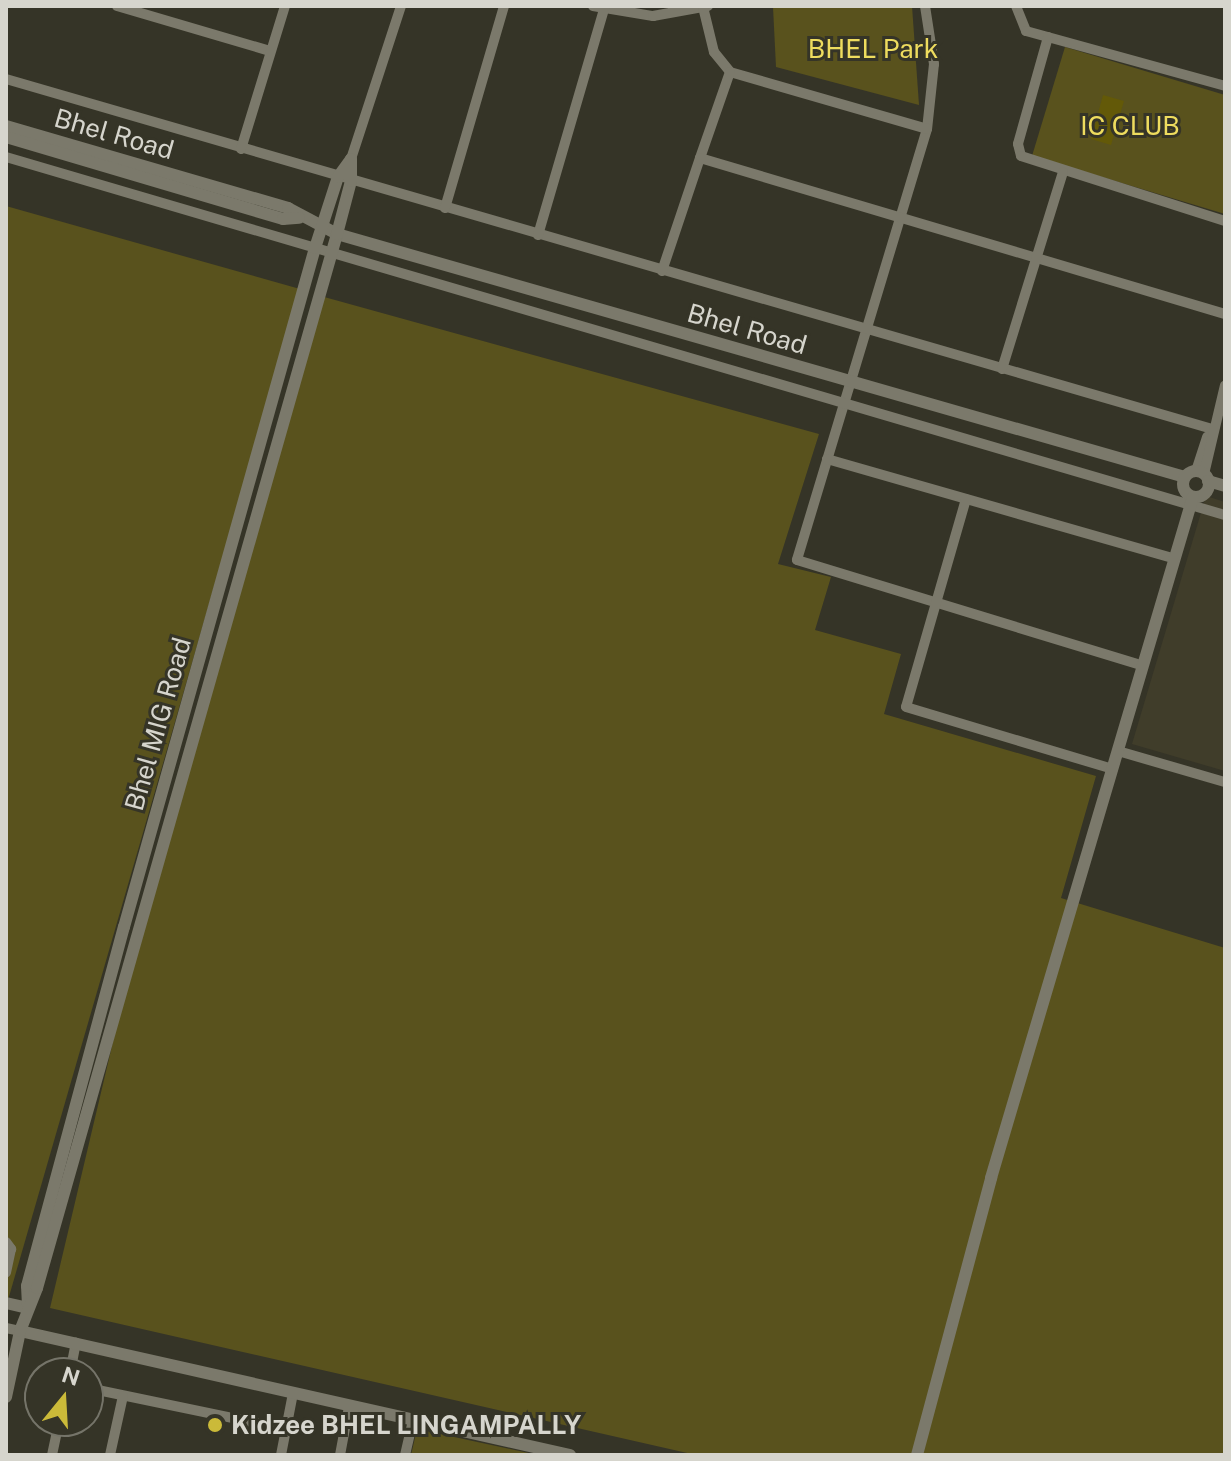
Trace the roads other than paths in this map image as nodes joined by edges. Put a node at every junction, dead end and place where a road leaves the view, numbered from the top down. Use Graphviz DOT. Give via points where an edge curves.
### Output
graph roads {
  1 [pos="117,6"];
  2 [pos="285,6"];
  3 [pos="401,6"];
  4 [pos="504,6"];
  5 [pos="706,6"];
  6 [pos="925,6"];
  7 [pos="1016,6"];
  8 [pos="601,7"];
  9 [pos="1048,37"];
  10 [pos="270,51"];
  11 [pos="730,72"];
  12 [pos="6,79"];
  13 [pos="1225,86"];
  14 [pos="6,126"];
  15 [pos="927,129"];
  16 [pos="6,137"];
  17 [pos="241,149"];
  18 [pos="6,157"];
  19 [pos="700,158"];
  20 [pos="351,159"];
  21 [pos="1063,172"];
  22 [pos="338,177"];
  23 [pos="351,181"];
  24 [pos="445,208"];
  25 [pos="899,217"];
  26 [pos="299,218"];
  27 [pos="1225,221"];
  28 [pos="321,228"];
  29 [pos="337,234"];
  30 [pos="538,235"];
  31 [pos="315,248"];
  32 [pos="330,253"];
  33 [pos="1036,258"];
  34 [pos="662,271"];
  35 [pos="1225,314"];
  36 [pos="867,330"];
  37 [pos="1002,369"];
  38 [pos="851,382"];
  39 [pos="1225,385"];
  40 [pos="844,403"];
  41 [pos="1212,429"];
  42 [pos="827,459"];
  43 [pos="1198,476"];
  44 [pos="1225,486"];
  45 [pos="966,499"];
  46 [pos="1192,500"];
  47 [pos="1225,515"];
  48 [pos="1175,559"];
  49 [pos="936,603"];
  50 [pos="1143,666"];
  51 [pos="1118,751"];
  52 [pos="1113,769"];
  53 [pos="1225,782"];
  54 [pos="6,1242"];
  55 [pos="6,1272"];
  56 [pos="6,1303"];
  57 [pos="28,1308"];
  58 [pos="6,1328"];
  59 [pos="20,1331"];
  60 [pos="76,1343"];
  61 [pos="73,1357"];
  62 [pos="8,1372"];
  63 [pos="104,1392"];
  64 [pos="293,1393"];
  65 [pos="123,1396"];
  66 [pos="6,1397"];
  67 [pos="349,1407"];
  68 [pos="413,1421"];
  69 [pos="286,1429"];
  70 [pos="114,1454"];
  71 [pos="281,1455"];
  72 [pos="340,1455"];
  73 [pos="405,1455"];
  74 [pos="570,1455"];
  75 [pos="917,1455"];
  1 -- 10 [label="street"];
  2 -- 10 [label="street"];
  3 -- 20 [label="street, Bhel MIG Road"];
  4 -- 24 [label="street"];
  5 -- 8 [label="street" via="653,16"];
  5 -- 11 [label="street" via="714,52"];
  6 -- 15 [label="street" via="934,64"];
  7 -- 9 [label="street" via="1022,28"];
  8 -- 30 [label="street"];
  9 -- 13 [label="street"];
  9 -- 21 [label="street" via="1018,144 1021,156"];
  10 -- 17 [label="street"];
  11 -- 15 [label="street"];
  11 -- 19 [label="street"];
  12 -- 17 [label="street"];
  14 -- 26 [label="street, Bhel Road" via="261,199 288,208"];
  15 -- 25 [label="street"];
  16 -- 26 [label="street, Bhel Road" via="283,219"];
  17 -- 22 [label="street"];
  18 -- 31 [label="street"];
  19 -- 25 [label="street"];
  19 -- 34 [label="street"];
  20 -- 22 [label="street, Bhel MIG Road"];
  20 -- 23 [label="street, Bhel MIG Road"];
  21 -- 27 [label="street"];
  21 -- 33 [label="street"];
  22 -- 23 [label="street"];
  22 -- 28 [label="street, Bhel MIG Road"];
  23 -- 24 [label="street"];
  23 -- 29 [label="street, Bhel MIG Road"];
  24 -- 30 [label="street"];
  25 -- 33 [label="street"];
  25 -- 36 [label="street"];
  26 -- 28 [label="street, Bhel Road"];
  28 -- 29 [label="street, Bhel Road"];
  28 -- 31 [label="street, Bhel MIG Road"];
  29 -- 32 [label="street, Bhel MIG Road"];
  29 -- 38 [label="street, Bhel Road"];
  30 -- 34 [label="street"];
  31 -- 32 [label="street"];
  31 -- 57 [label="street, Bhel MIG Road" via="116,957 27,1286"];
  32 -- 40 [label="street"];
  32 -- 57 [label="street, Bhel MIG Road"];
  33 -- 35 [label="street"];
  33 -- 37 [label="street"];
  34 -- 36 [label="street"];
  36 -- 37 [label="street"];
  36 -- 38 [label="street"];
  37 -- 41 [label="street"];
  38 -- 40 [label="street"];
  38 -- 43 [label="street, Bhel Road"];
  39 -- 41 [label="street"];
  40 -- 42 [label="street"];
  40 -- 46 [label="street"];
  41 -- 43 [label="street"];
  42 -- 45 [label="street"];
  42 -- 49 [label="street" via="797,560"];
  43 -- 44 [label="street, Bhel Road"];
  43 -- 46 [label="street" via="1205,493"];
  43 -- 46 [label="street" via="1183,489"];
  45 -- 48 [label="street"];
  45 -- 49 [label="street"];
  46 -- 47 [label="street"];
  46 -- 48 [label="street"];
  48 -- 50 [label="street"];
  49 -- 50 [label="street"];
  49 -- 52 [label="street" via="906,707"];
  50 -- 51 [label="street"];
  51 -- 52 [label="street"];
  51 -- 53 [label="street"];
  52 -- 75 [label="street" via="991,1178"];
  54 -- 55 [label="street" via="11,1249"];
  56 -- 57 [label="street"];
  57 -- 59 [label="street, Bhel MIG Road"];
  58 -- 59 [label="street"];
  59 -- 60 [label="street"];
  59 -- 62 [label="street, Bhel MIG Road"];
  60 -- 61 [label="street"];
  60 -- 64 [label="street"];
  62 -- 66 [label="street, Bhel MIG Road"];
  63 -- 65 [label="street"];
  64 -- 67 [label="street"];
  64 -- 69 [label="street"];
  65 -- 69 [label="street"];
  65 -- 70 [label="street"];
  67 -- 68 [label="street"];
  67 -- 72 [label="street"];
  68 -- 73 [label="street"];
  68 -- 74 [label="street"];
  69 -- 71 [label="street"];
}
